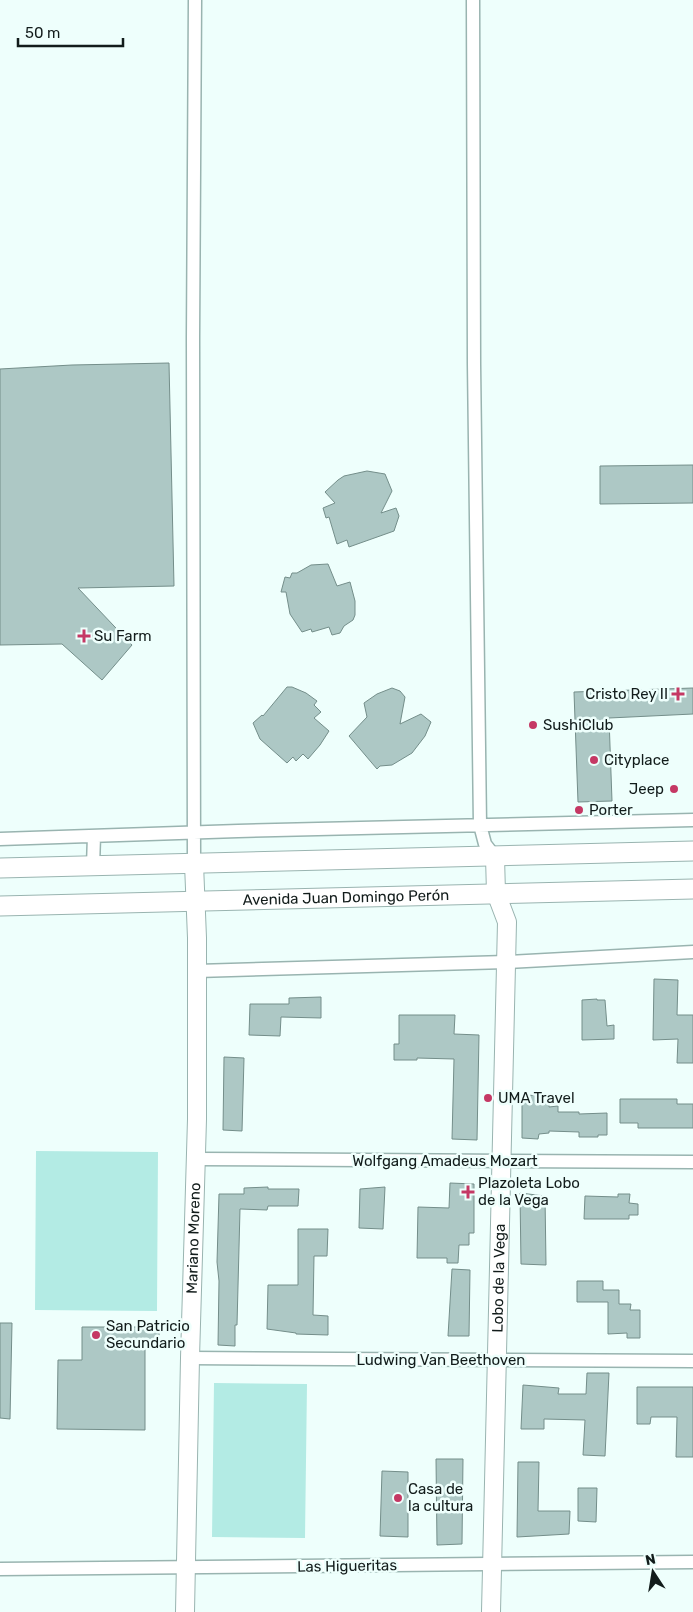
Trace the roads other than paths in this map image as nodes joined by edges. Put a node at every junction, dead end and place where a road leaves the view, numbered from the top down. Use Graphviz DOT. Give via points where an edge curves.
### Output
graph roads {
  1 [pos="194,0"];
  2 [pos="473,0"];
  3 [pos="693,820"];
  4 [pos="480,824"];
  5 [pos="194,832"];
  6 [pos="94,836"];
  7 [pos="0,839"];
  8 [pos="693,851"];
  9 [pos="495,856"];
  10 [pos="194,864"];
  11 [pos="93,866"];
  12 [pos="0,868"];
  13 [pos="693,889"];
  14 [pos="496,893"];
  15 [pos="195,902"];
  16 [pos="0,906"];
  17 [pos="693,952"];
  18 [pos="506,962"];
  19 [pos="197,971"];
  20 [pos="197,1158"];
  21 [pos="501,1161"];
  22 [pos="693,1162"];
  23 [pos="190,1358"];
  24 [pos="497,1361"];
  25 [pos="693,1361"];
  26 [pos="693,1562"];
  27 [pos="492,1565"];
  28 [pos="187,1568"];
  29 [pos="0,1569"];
  30 [pos="185,1612"];
  31 [pos="491,1612"];
  1 -- 5 [label="street"];
  2 -- 4 [label="street"];
  3 -- 4 [label="street"];
  4 -- 5 [label="street"];
  4 -- 9 [label="street" via="485,844"];
  5 -- 6 [label="street"];
  5 -- 10 [label="street"];
  6 -- 7 [label="street"];
  6 -- 11 [label="street"];
  8 -- 9 [label="main road"];
  9 -- 10 [label="main road"];
  9 -- 14 [label="street, Lobo de la Vega"];
  10 -- 11 [label="main road"];
  10 -- 15 [label="street, Mariano Moreno"];
  11 -- 12 [label="main road"];
  13 -- 14 [label="main road, Avenida Juan Domingo Perón"];
  14 -- 15 [label="main road, Avenida Juan Domingo Perón"];
  14 -- 18 [label="street, Lobo de la Vega" via="507,922"];
  15 -- 16 [label="main road, Avenida Juan Domingo Perón"];
  15 -- 19 [label="street, Mariano Moreno"];
  17 -- 18 [label="street"];
  18 -- 19 [label="street"];
  18 -- 21 [label="street, Lobo de la Vega"];
  19 -- 20 [label="street, Mariano Moreno"];
  20 -- 21 [label="street, Wolfgang Amadeus Mozart"];
  20 -- 23 [label="street, Mariano Moreno"];
  21 -- 22 [label="street, Wolfgang Amadeus Mozart"];
  21 -- 24 [label="street, Lobo de la Vega"];
  23 -- 24 [label="street, Ludwing Van Beethoven"];
  23 -- 28 [label="street, Mariano Moreno"];
  24 -- 25 [label="street, Ludwing Van Beethoven"];
  24 -- 27 [label="street, Lobo de la Vega"];
  26 -- 27 [label="street, Las Higueritas"];
  27 -- 28 [label="street, Las Higueritas"];
  27 -- 31 [label="street, Lobo de la Vega"];
  28 -- 29 [label="street, Las Higueritas"];
  28 -- 30 [label="street, Mariano Moreno"];
}
